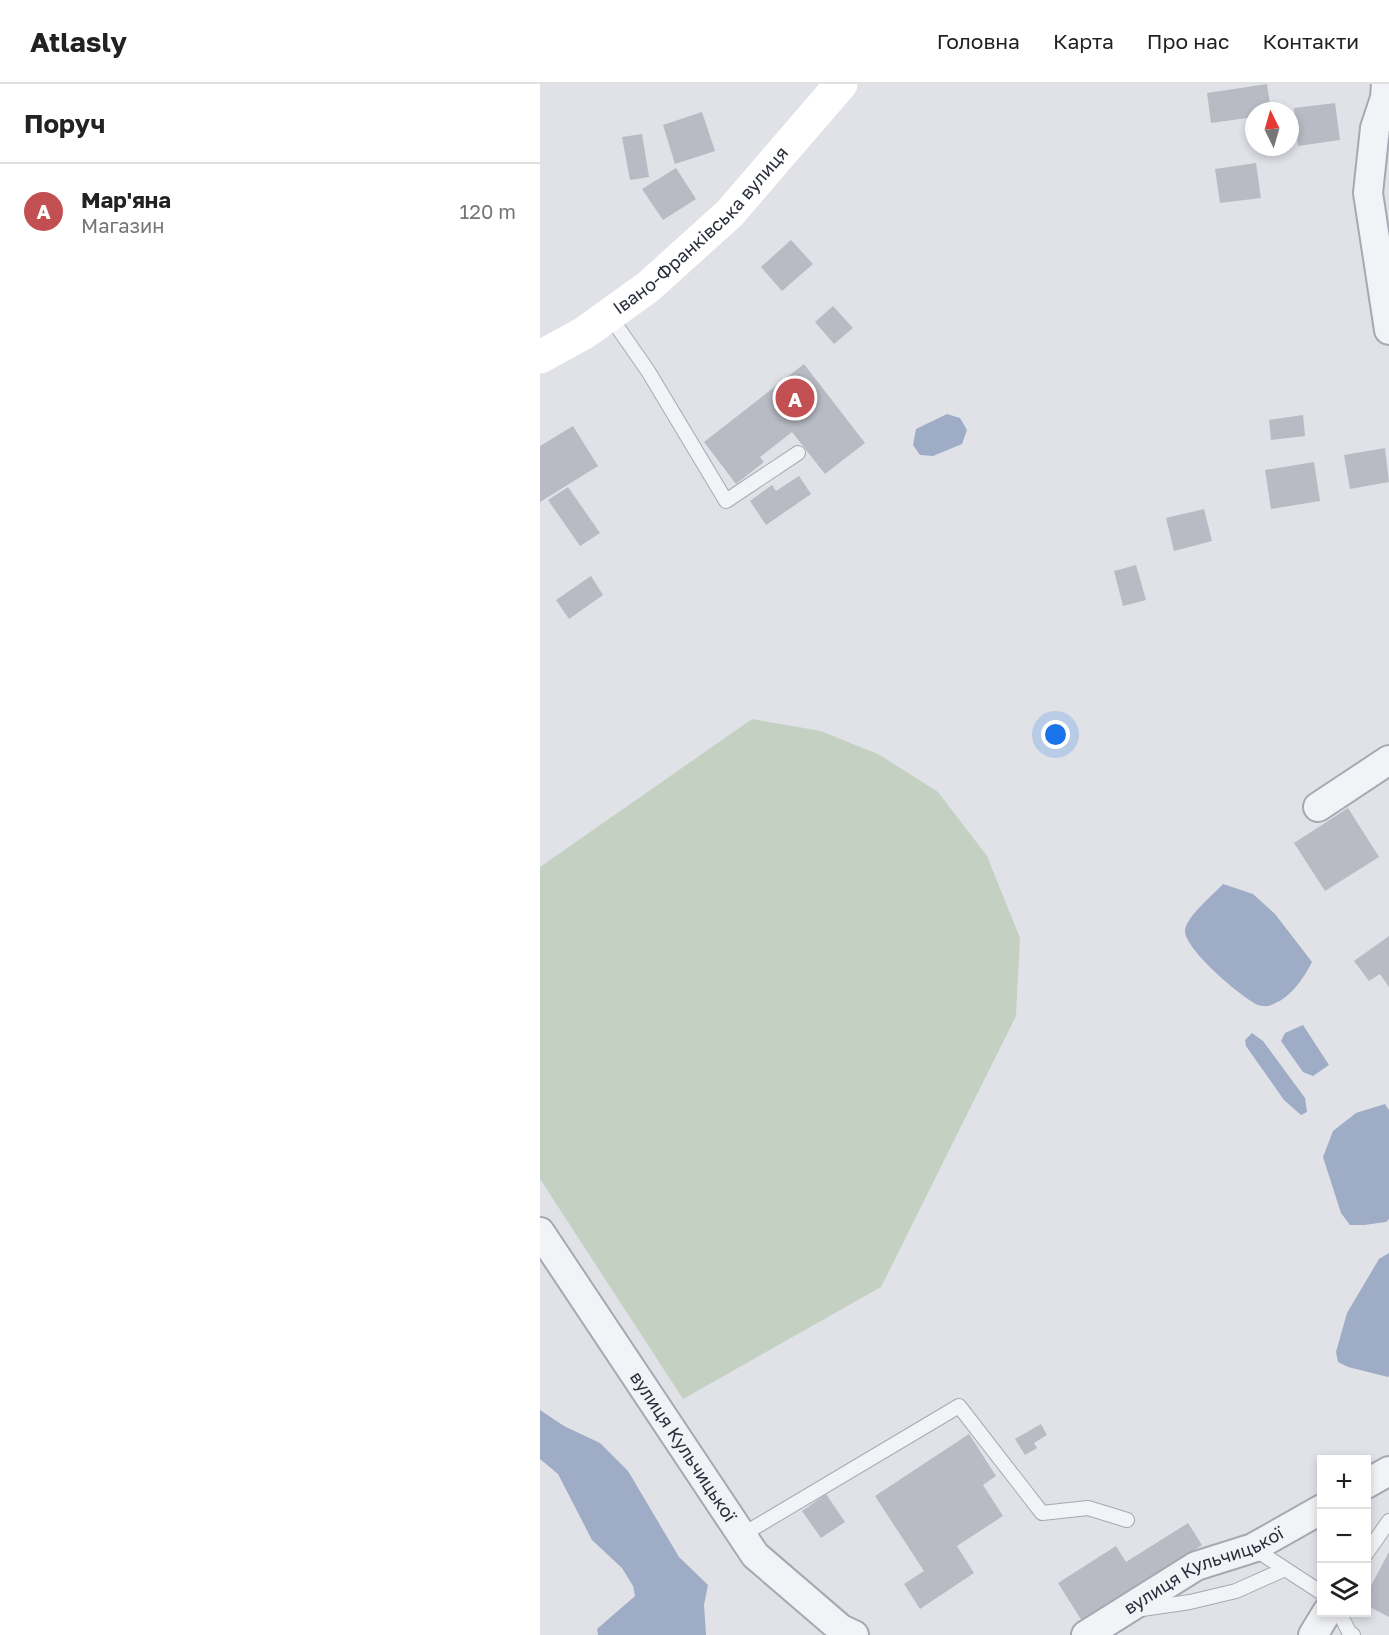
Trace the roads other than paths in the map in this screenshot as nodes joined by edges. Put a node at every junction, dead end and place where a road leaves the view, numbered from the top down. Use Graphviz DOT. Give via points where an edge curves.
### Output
graph roads {
  1 [pos="841,84"];
  2 [pos="1386,84"];
  3 [pos="609,315"];
  4 [pos="1389,330"];
  5 [pos="540,357"];
  6 [pos="798,453"];
  7 [pos="1389,760"];
  8 [pos="1318,807"];
  9 [pos="540,1232"];
  10 [pos="1389,1471"];
  11 [pos="1371,1481"];
  12 [pos="1317,1512"];
  13 [pos="1127,1521"];
  14 [pos="1389,1521"];
  15 [pos="742,1535"];
  16 [pos="1371,1547"];
  17 [pos="1253,1548"];
  18 [pos="1285,1569"];
  19 [pos="1317,1590"];
  20 [pos="1122,1612"];
  21 [pos="1325,1617"];
  22 [pos="1342,1617"];
  23 [pos="854,1635"];
  24 [pos="1086,1635"];
  25 [pos="1313,1635"];
  26 [pos="1353,1635"];
  1 -- 3 [label="main road, Івано-Франківська вулиця" via="730,213 648,287"];
  2 -- 4 [label="street" via="1375,128 1368,193"];
  3 -- 5 [label="main road, Івано-Франківська вулиця"];
  3 -- 6 [label="lane" via="648,371 726,501"];
  7 -- 8 [label="street"];
  9 -- 15 [label="street, вулиця Кульчицької"];
  10 -- 11 [label="street"];
  12 -- 17 [label="street, вулиця Кульчицької"];
  13 -- 15 [label="lane" via="1088,1508 1042,1513 959,1406"];
  14 -- 16 [label="lane"];
  15 -- 23 [label="street, вулиця Кульчицької" via="755,1555 841,1629"];
  17 -- 18 [label="lane"];
  17 -- 20 [label="street, вулиця Кульчицької" via="1196,1566"];
  18 -- 19 [label="lane"];
  18 -- 20 [label="lane" via="1236,1591"];
  20 -- 24 [label="street, вулиця Кульчицької"];
  21 -- 25 [label="street"];
  22 -- 26 [label="lane"];
}
